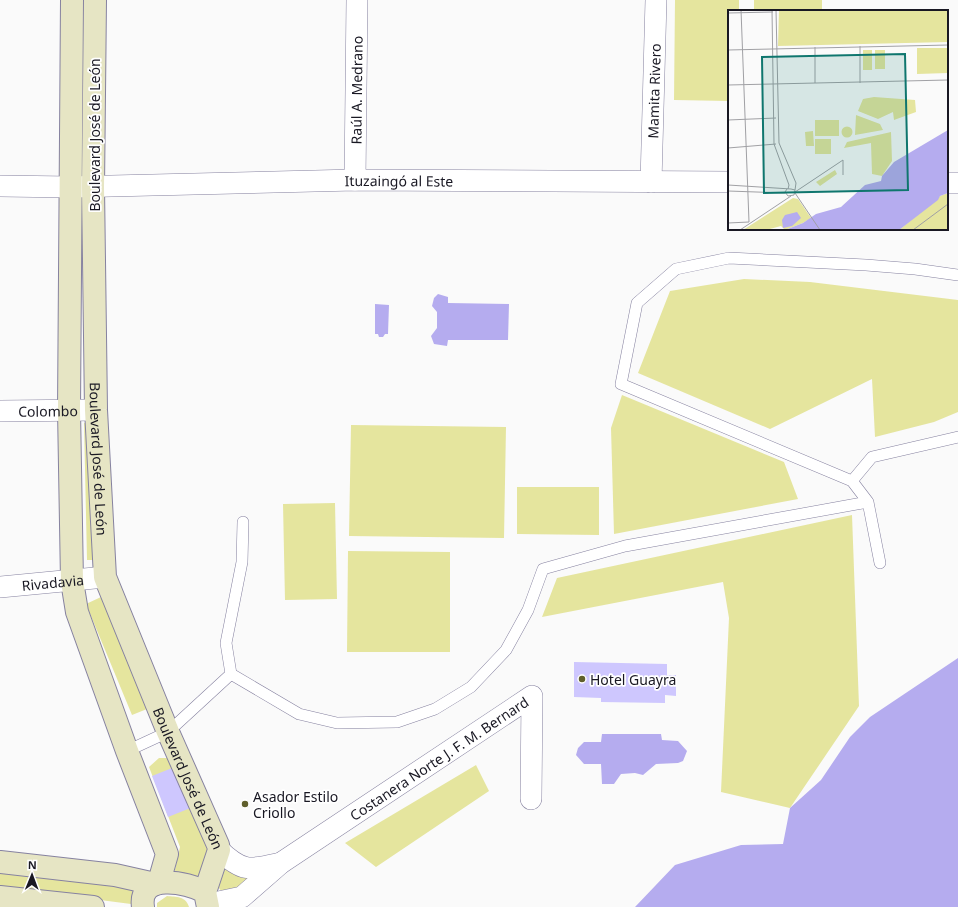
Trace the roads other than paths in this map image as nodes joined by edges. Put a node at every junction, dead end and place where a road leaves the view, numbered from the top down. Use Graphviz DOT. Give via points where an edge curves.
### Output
graph roads {
  1 [pos="72,0"];
  2 [pos="96,0"];
  3 [pos="357,0"];
  4 [pos="656,0"];
  5 [pos="355,180"];
  6 [pos="651,182"];
  7 [pos="728,182"];
  8 [pos="0,186"];
  9 [pos="93,187"];
  10 [pos="70,188"];
  11 [pos="958,275"];
  12 [pos="68,410"];
  13 [pos="96,410"];
  14 [pos="0,411"];
  15 [pos="958,437"];
  16 [pos="852,481"];
  17 [pos="868,502"];
  18 [pos="243,522"];
  19 [pos="880,563"];
  20 [pos="105,577"];
  21 [pos="72,581"];
  22 [pos="0,587"];
  23 [pos="230,674"];
  24 [pos="168,732"];
  25 [pos="127,751"];
  26 [pos="531,799"];
  27 [pos="219,850"];
  28 [pos="0,862"];
  29 [pos="281,863"];
  30 [pos="157,883"];
  31 [pos="0,897"];
  32 [pos="207,901"];
  33 [pos="71,906"];
  34 [pos="93,907"];
  35 [pos="143,907"];
  1 -- 10 [label="main road, Boulevard José de León"];
  2 -- 9 [label="main road, Boulevard José de León"];
  3 -- 5 [label="street, Raúl A. Medrano"];
  4 -- 6 [label="street, Mamita Rivero"];
  5 -- 6 [label="street, Ituzaingó al Este"];
  5 -- 9 [label="street, Ituzaingó al Este"];
  6 -- 7 [label="street, Ituzaingó al Este"];
  8 -- 10 [label="street, Ituzaingó al Este"];
  9 -- 10 [label="street, Ituzaingó al Este"];
  9 -- 13 [label="main road, Boulevard José de León"];
  10 -- 12 [label="main road, Boulevard José de León"];
  11 -- 16 [label="lane" via="866,265 729,258 676,269 637,303 621,384"];
  12 -- 13 [label="street, Colombo"];
  12 -- 14 [label="street, Colombo"];
  12 -- 21 [label="main road, Boulevard José de León"];
  13 -- 20 [label="main road, Boulevard José de León"];
  15 -- 16 [label="lane" via="872,457"];
  16 -- 17 [label="lane"];
  17 -- 19 [label="lane"];
  17 -- 23 [label="lane" via="625,546 543,569 528,610 506,650 471,686 435,709 397,722 337,723 299,714"];
  18 -- 23 [label="lane" via="242,562 226,643"];
  20 -- 21 [label="street, Rivadavia"];
  20 -- 24 [label="main road, Boulevard José de León"];
  21 -- 22 [label="street, Rivadavia"];
  21 -- 25 [label="main road, Boulevard José de León" via="77,612"];
  23 -- 24 [label="lane"];
  24 -- 25 [label="lane"];
  24 -- 27 [label="main road, Boulevard José de León"];
  25 -- 30 [label="main road, Boulevard José de León" via="167,854"];
  26 -- 29 [label="street, Costanera Norte J. F. M. Bernard" via="532,696"];
  27 -- 29 [label="street, Costanera Norte J. F. M. Bernard" via="243,868"];
  27 -- 32 [label="main road, Boulevard José de León"];
  28 -- 30 [label="main road" via="115,875"];
  29 -- 32 [label="street, Costanera Norte J. F. M. Bernard" via="242,896"];
  30 -- 32 [label="main road" via="183,883"];
  30 -- 35 [label="main road" via="148,890 142,901"];
  31 -- 33 [label="main road"];
  33 -- 34 [label="main road"];
}
